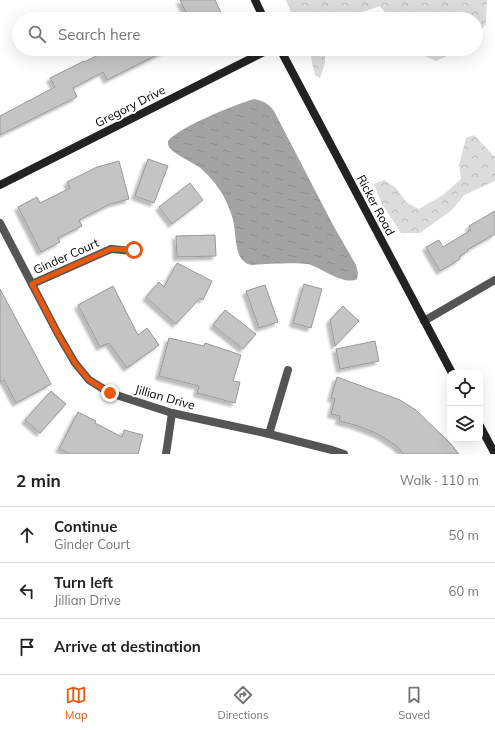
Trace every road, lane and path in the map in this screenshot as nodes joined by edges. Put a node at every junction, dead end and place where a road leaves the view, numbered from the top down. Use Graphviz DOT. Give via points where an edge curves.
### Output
graph roads {
  1 [pos="254,0"];
  2 [pos="260,12"];
  3 [pos="256,56"];
  4 [pos="284,56"];
  5 [pos="0,185"];
  6 [pos="0,223"];
  7 [pos="134,250"];
  8 [pos="495,280"];
  9 [pos="32,284"];
  10 [pos="424,321"];
  11 [pos="288,370"];
  12 [pos="450,370"];
  13 [pos="172,413"];
  14 [pos="483,432"];
  15 [pos="269,434"];
  16 [pos="166,454"];
  17 [pos="344,454"];
  18 [pos="495,454"];
  1 -- 2 [label="street"];
  3 -- 5 [label="street, Gregory Drive"];
  4 -- 10 [label="street, Ricker Road"];
  6 -- 9 [label="street, Jillian Drive"];
  7 -- 9 [label="street, Ginder Court" via="111,249"];
  8 -- 10 [label="street"];
  9 -- 13 [label="street, Jillian Drive" via="75,363 89,380 110,393"];
  10 -- 12 [label="street, Ricker Road"];
  11 -- 15 [label="street"];
  13 -- 15 [label="street, Jillian Drive"];
  13 -- 16 [label="street"];
  14 -- 18 [label="street"];
  15 -- 17 [label="street, Jillian Drive"];
}
